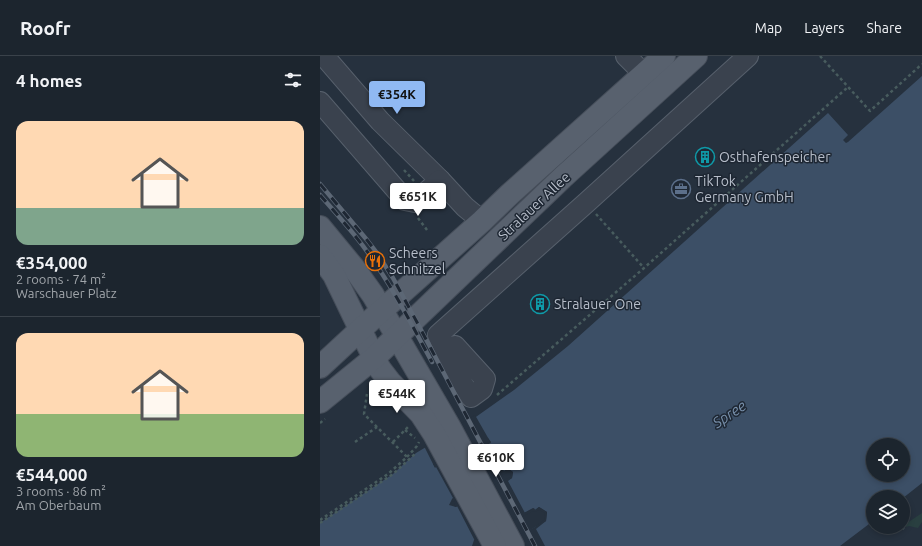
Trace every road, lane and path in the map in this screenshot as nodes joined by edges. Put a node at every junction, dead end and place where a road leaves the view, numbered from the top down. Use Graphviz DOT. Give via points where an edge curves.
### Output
graph roads {
  1 [pos="324,56"];
  2 [pos="626,56"];
  3 [pos="664,56"];
  4 [pos="696,56"];
  5 [pos="748,56"];
  6 [pos="820,56"];
  7 [pos="922,64"];
  8 [pos="644,74"];
  9 [pos="848,87"];
  10 [pos="320,102"];
  11 [pos="440,180"];
  12 [pos="586,203"];
  13 [pos="482,221"];
  14 [pos="320,227"];
  15 [pos="320,256"];
  16 [pos="644,268"];
  17 [pos="382,310"];
  18 [pos="361,329"];
  19 [pos="396,336"];
  20 [pos="456,346"];
  21 [pos="374,358"];
  22 [pos="320,367"];
  23 [pos="367,394"];
  24 [pos="497,395"];
  25 [pos="320,402"];
  26 [pos="411,424"];
  27 [pos="377,427"];
  28 [pos="405,430"];
  29 [pos="441,430"];
  30 [pos="355,442"];
  31 [pos="393,442"];
  32 [pos="416,453"];
  33 [pos="407,457"];
  34 [pos="320,520"];
  35 [pos="320,523"];
  36 [pos="495,546"];
  37 [pos="513,546"];
  1 -- 11 [label="street" via="380,121"];
  2 -- 8 [label="street"];
  3 -- 8 [label="main road, Stralauer Allee"];
  4 -- 19 [label="main road, Stralauer Allee" via="562,178"];
  5 -- 12 [label="street"];
  6 -- 9 [label="path"];
  7 -- 9 [label="path" via="870,111"];
  8 -- 13 [label="main road, Stralauer Allee"];
  9 -- 16 [label="path"];
  10 -- 11 [label="street" via="405,200 416,202"];
  11 -- 13 [label="street"];
  12 -- 16 [label="path"];
  12 -- 20 [label="street" via="438,335 457,375 471,397 482,389 485,379"];
  13 -- 17 [label="main road, Stralauer Allee"];
  14 -- 17 [label="main road" via="361,277"];
  15 -- 18 [label="main road" via="334,275"];
  16 -- 24 [label="path"];
  17 -- 18 [label="main road, Stralauer Allee"];
  17 -- 19 [label="main road"];
  18 -- 21 [label="main road"];
  18 -- 22 [label="main road, Stralauer Allee"];
  19 -- 21 [label="main road, Stralauer Allee"];
  19 -- 29 [label="main road" via="408,355"];
  21 -- 25 [label="main road, Stralauer Allee"];
  21 -- 29 [label="main road" via="386,376 421,414"];
  23 -- 27 [label="path" via="364,414"];
  26 -- 28 [label="path"];
  27 -- 30 [label="path"];
  27 -- 31 [label="path"];
  28 -- 31 [label="path"];
  28 -- 33 [label="path" via="420,441"];
  29 -- 36 [label="main road"];
  29 -- 37 [label="main road"];
  31 -- 33 [label="path"];
  32 -- 35 [label="path" via="393,474"];
  33 -- 34 [label="path" via="388,474"];
}
